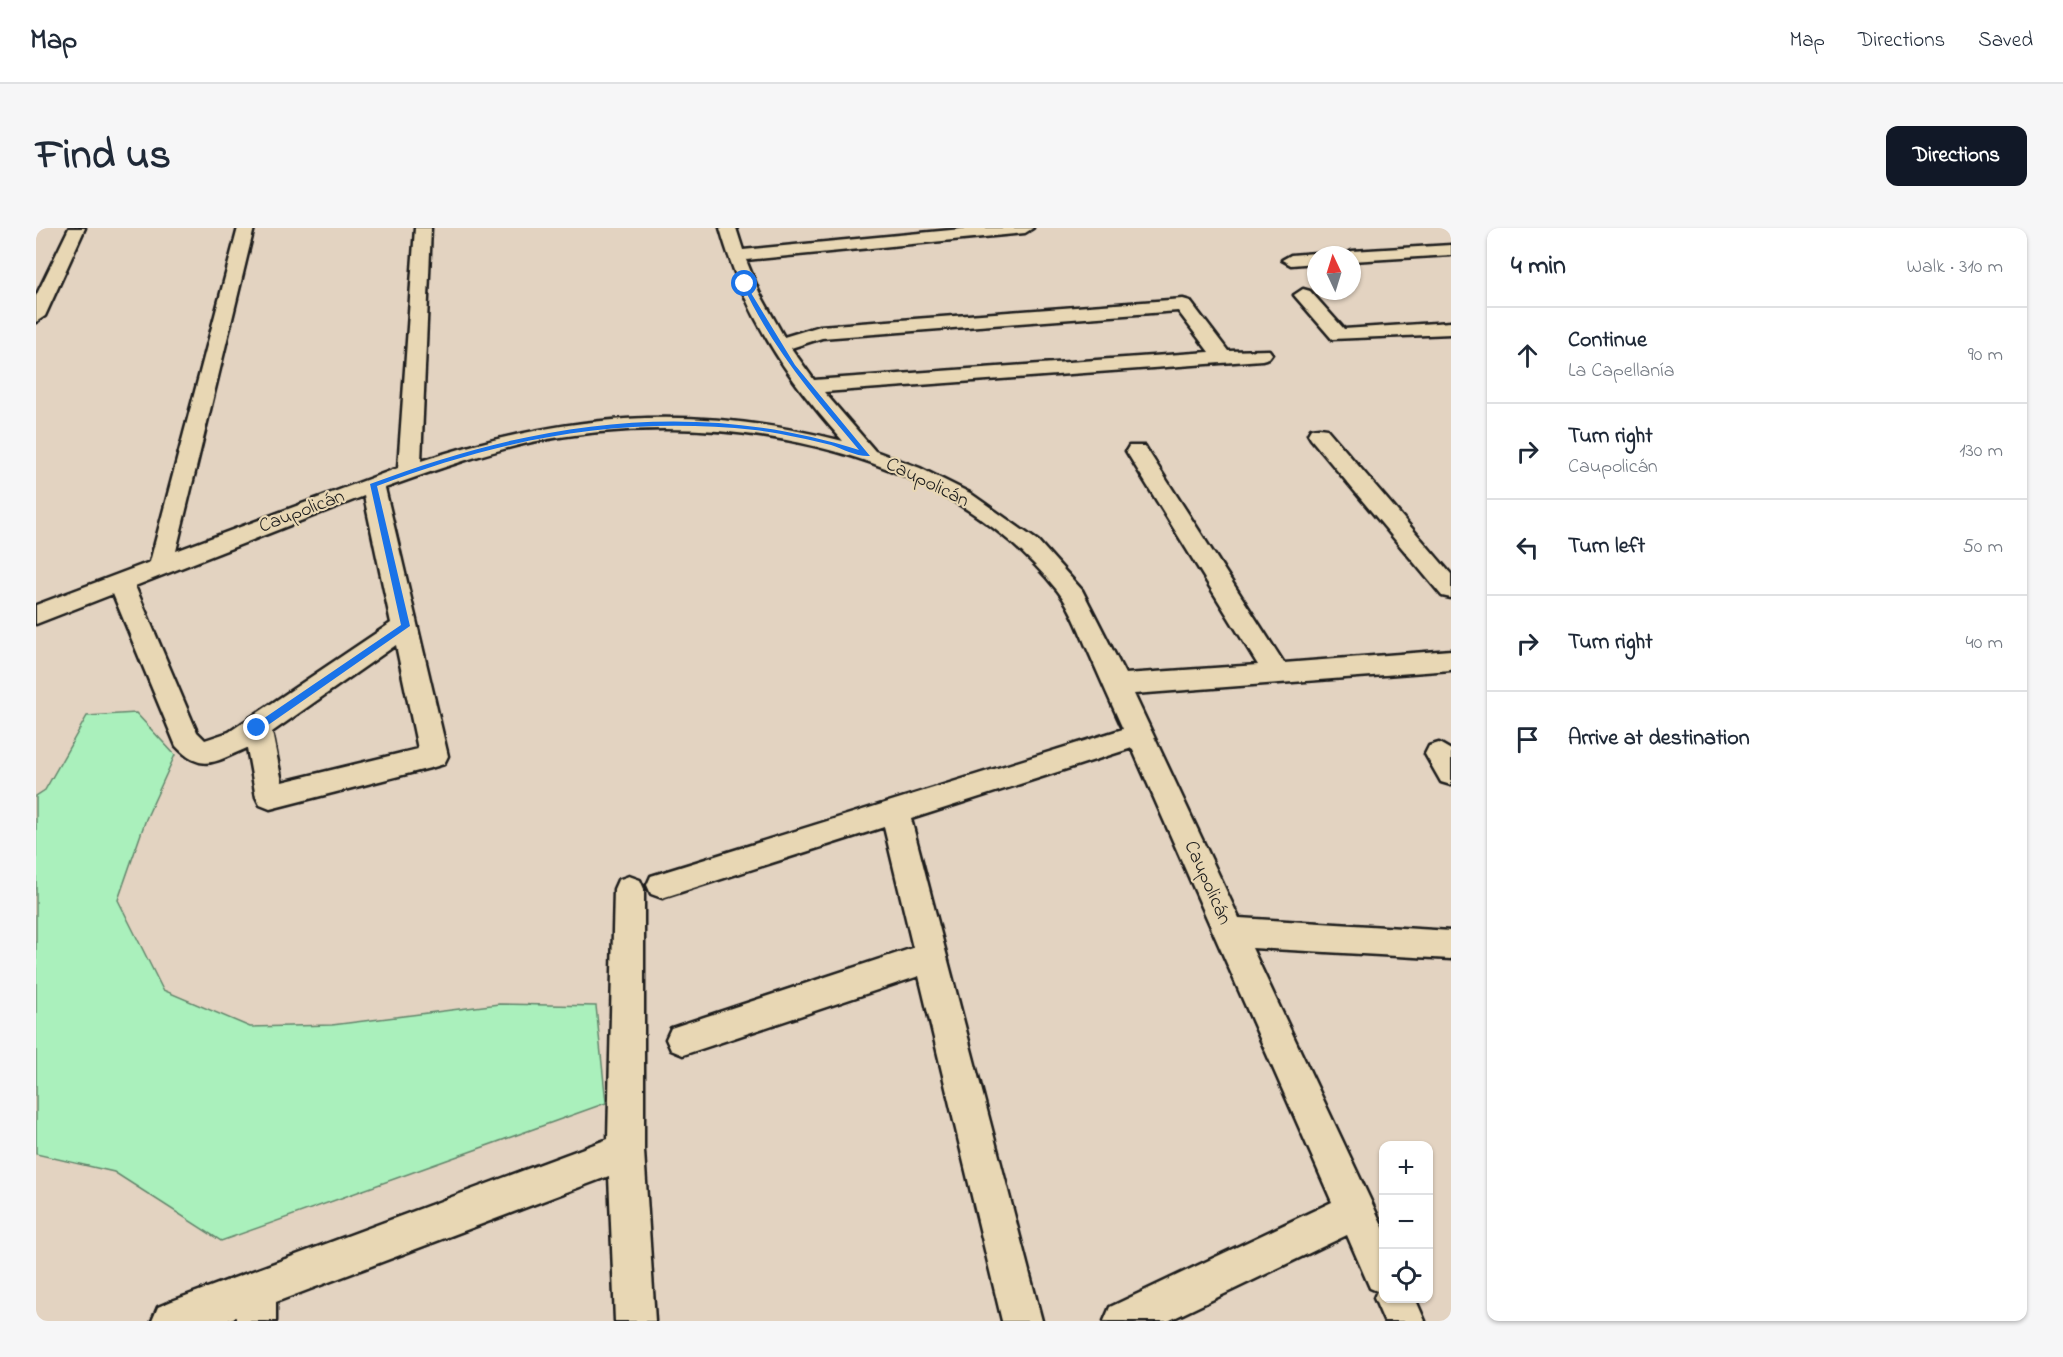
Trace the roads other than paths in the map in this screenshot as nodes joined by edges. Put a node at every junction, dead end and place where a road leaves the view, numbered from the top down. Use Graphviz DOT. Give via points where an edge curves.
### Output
graph roads {
  1 [pos="77,228"];
  2 [pos="246,228"];
  3 [pos="423,228"];
  4 [pos="728,228"];
  5 [pos="1025,228"];
  6 [pos="1451,250"];
  7 [pos="1361,255"];
  8 [pos="735,256"];
  9 [pos="1307,259"];
  10 [pos="1291,260"];
  11 [pos="1303,295"];
  12 [pos="36,316"];
  13 [pos="1451,328"];
  14 [pos="778,346"];
  15 [pos="1262,354"];
  16 [pos="1223,357"];
  17 [pos="807,387"];
  18 [pos="1319,434"];
  19 [pos="1137,451"];
  20 [pos="867,455"];
  21 [pos="409,471"];
  22 [pos="373,485"];
  23 [pos="160,568"];
  24 [pos="121,583"];
  25 [pos="1451,590"];
  26 [pos="36,615"];
  27 [pos="406,626"];
  28 [pos="1451,660"];
  29 [pos="1277,673"];
  30 [pos="1117,685"];
  31 [pos="257,728"];
  32 [pos="1140,735"];
  33 [pos="895,812"];
  34 [pos="1229,932"];
  35 [pos="1451,945"];
  36 [pos="930,957"];
  37 [pos="684,1039"];
  38 [pos="626,1151"];
  39 [pos="1355,1211"];
  40 [pos="1379,1265"];
  41 [pos="1396,1303"];
  42 [pos="256,1305"];
  43 [pos="172,1321"];
  44 [pos="635,1321"];
  45 [pos="1022,1321"];
  46 [pos="1124,1321"];
  47 [pos="1405,1321"];
  1 -- 12 [label="street"];
  2 -- 23 [label="street"];
  3 -- 21 [label="street"];
  4 -- 8 [label="street"];
  5 -- 8 [label="street"];
  6 -- 7 [label="street"];
  8 -- 14 [label="street" via="745,284"];
  9 -- 10 [label="street"];
  11 -- 13 [label="street" via="1339,335"];
  14 -- 16 [label="street" via="820,332 1183,305"];
  14 -- 17 [label="street"];
  15 -- 16 [label="street"];
  16 -- 17 [label="street"];
  17 -- 20 [label="street"];
  18 -- 25 [label="street"];
  19 -- 29 [label="street"];
  20 -- 21 [label="street, Caupolicán" via="758,428 643,422 528,437"];
  20 -- 30 [label="street, Caupolicán" via="932,482 1019,539 1069,588"];
  21 -- 22 [label="street, Caupolicán"];
  22 -- 23 [label="street, Caupolicán"];
  22 -- 27 [label="street"];
  23 -- 24 [label="street, Caupolicán"];
  24 -- 26 [label="street, Caupolicán"];
  24 -- 31 [label="street" via="186,738 199,752 239,740"];
  27 -- 31 [label="street"];
  27 -- 31 [label="street" via="434,756 270,797"];
  28 -- 29 [label="street"];
  29 -- 30 [label="street"];
  30 -- 32 [label="street, Caupolicán"];
  32 -- 33 [label="street"];
  32 -- 34 [label="street, Caupolicán"];
  33 -- 36 [label="street"];
  33 -- 38 [label="street" via="645,887"];
  34 -- 35 [label="street"];
  34 -- 39 [label="street, Caupolicán"];
  36 -- 37 [label="street"];
  36 -- 45 [label="street"];
  38 -- 42 [label="street"];
  38 -- 44 [label="street"];
  39 -- 40 [label="street, Caupolicán"];
  39 -- 46 [label="street"];
  41 -- 47 [label="street"];
  42 -- 43 [label="street"];
}
